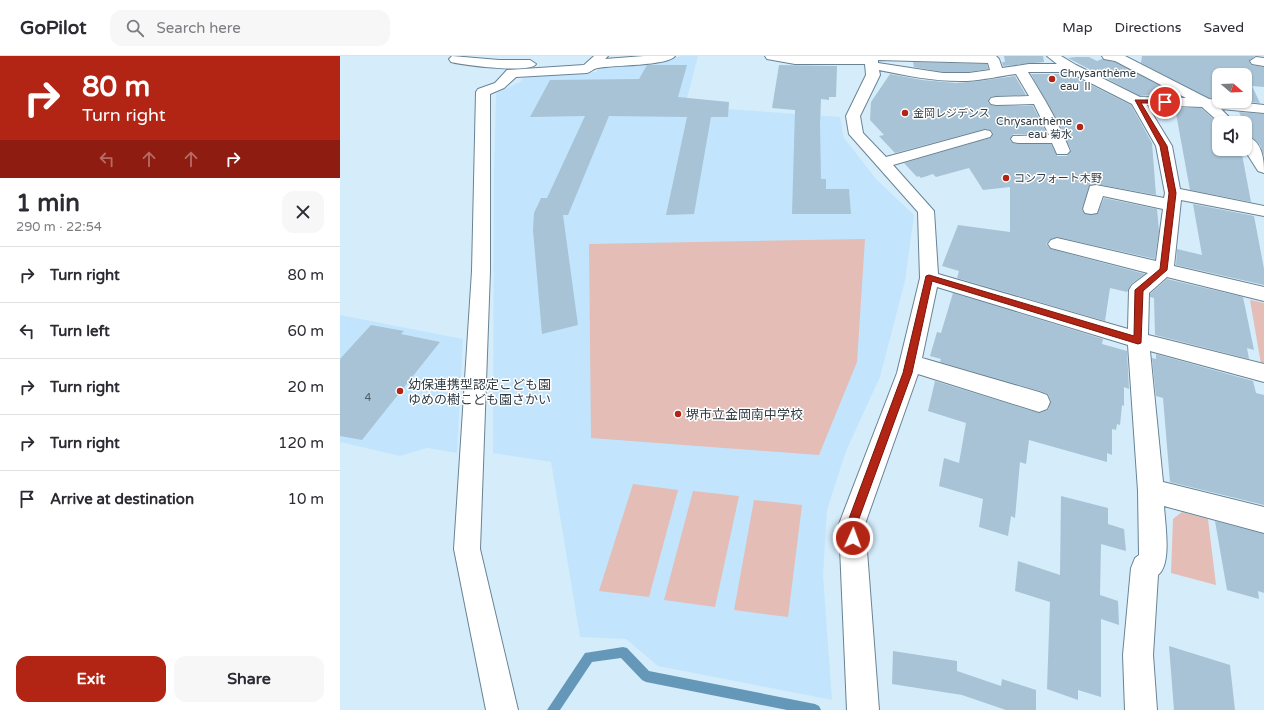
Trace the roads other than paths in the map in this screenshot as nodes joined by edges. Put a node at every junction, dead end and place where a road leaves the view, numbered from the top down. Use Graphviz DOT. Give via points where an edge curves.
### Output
graph roads {
  1 [pos="669,56"];
  2 [pos="771,56"];
  3 [pos="1108,56"];
  4 [pos="455,59"];
  5 [pos="1062,59"];
  6 [pos="597,61"];
  7 [pos="875,61"];
  8 [pos="1020,69"];
  9 [pos="997,72"];
  10 [pos="1038,100"];
  11 [pos="996,101"];
  12 [pos="1137,101"];
  13 [pos="1206,102"];
  14 [pos="1264,109"];
  15 [pos="1221,116"];
  16 [pos="985,134"];
  17 [pos="1018,139"];
  18 [pos="1252,149"];
  19 [pos="882,163"];
  20 [pos="1263,168"];
  21 [pos="1172,199"];
  22 [pos="1091,209"];
  23 [pos="1264,210"];
  24 [pos="1057,244"];
  25 [pos="1164,270"];
  26 [pos="929,278"];
  27 [pos="1264,294"];
  28 [pos="1138,340"];
  29 [pos="910,363"];
  30 [pos="1264,373"];
  31 [pos="1039,402"];
  32 [pos="1151,491"];
  33 [pos="1264,520"];
  34 [pos="502,710"];
  35 [pos="863,710"];
  36 [pos="1141,710"];
  1 -- 6 [label="street" via="629,62"];
  2 -- 7 [label="street" via="795,60"];
  3 -- 13 [label="street" via="1119,58"];
  4 -- 6 [label="street" via="499,64"];
  5 -- 8 [label="street"];
  5 -- 12 [label="street"];
  6 -- 34 [label="street" via="587,69 512,73 507,81 497,88 483,92 481,271 467,549"];
  7 -- 9 [label="street" via="917,74 943,77"];
  7 -- 9 [label="street" via="993,59"];
  7 -- 19 [label="street" via="873,76 853,116 856,134"];
  8 -- 9 [label="street"];
  8 -- 10 [label="street"];
  10 -- 11 [label="street"];
  10 -- 17 [label="street" via="1060,145"];
  12 -- 13 [label="street"];
  12 -- 21 [label="street" via="1164,146"];
  13 -- 14 [label="street"];
  13 -- 15 [label="street"];
  16 -- 19 [label="street"];
  18 -- 20 [label="street"];
  19 -- 26 [label="street" via="926,211"];
  21 -- 22 [label="street" via="1096,190"];
  21 -- 23 [label="street"];
  21 -- 25 [label="street"];
  24 -- 25 [label="street"];
  25 -- 27 [label="street"];
  25 -- 28 [label="street" via="1139,290"];
  26 -- 28 [label="street"];
  26 -- 29 [label="street"];
  28 -- 30 [label="street"];
  28 -- 32 [label="street"];
  29 -- 31 [label="street"];
  29 -- 35 [label="street" via="852,524"];
  32 -- 33 [label="street"];
  32 -- 36 [label="street" via="1153,562 1145,568 1138,655"];
}
